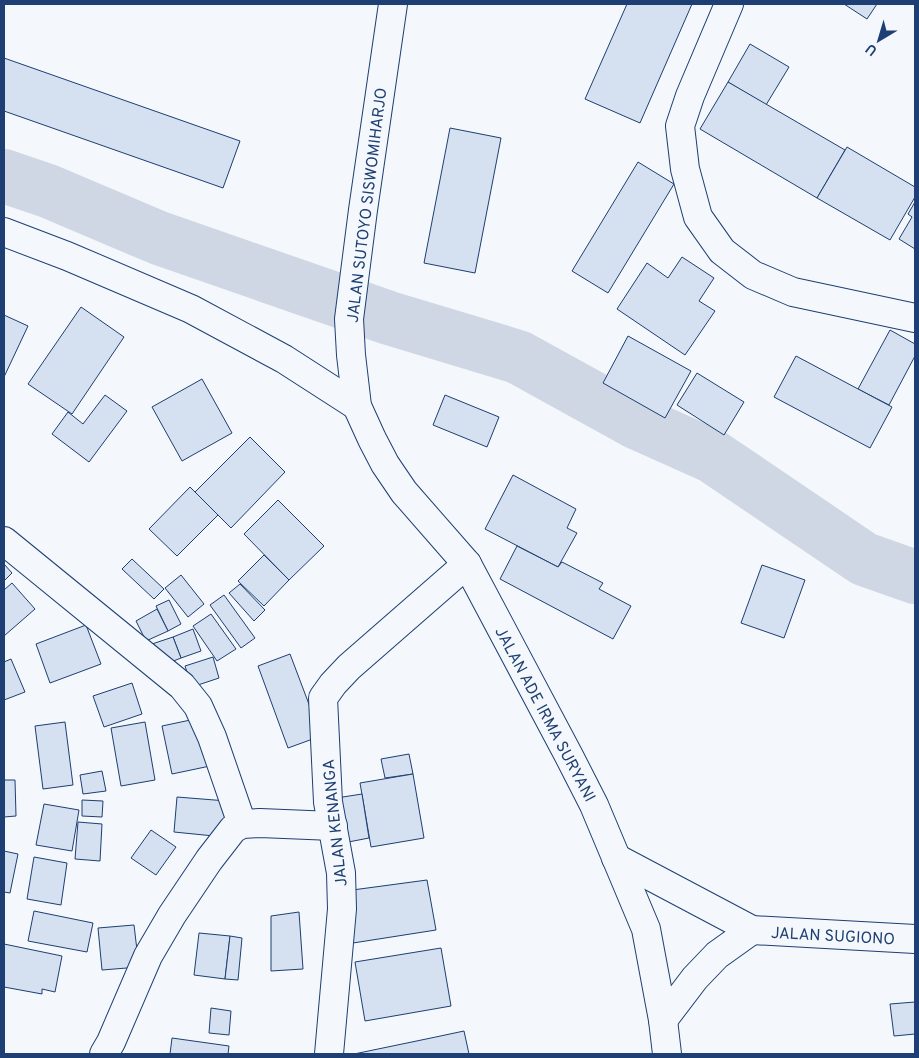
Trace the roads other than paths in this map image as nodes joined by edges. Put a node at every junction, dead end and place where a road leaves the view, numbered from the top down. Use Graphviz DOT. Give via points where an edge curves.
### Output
graph roads {
  1 [pos="393,4"];
  2 [pos="729,4"];
  3 [pos="4,232"];
  4 [pos="915,318"];
  5 [pos="357,406"];
  6 [pos="4,541"];
  7 [pos="467,564"];
  8 [pos="242,824"];
  9 [pos="333,826"];
  10 [pos="616,858"];
  11 [pos="752,930"];
  12 [pos="915,939"];
  13 [pos="663,1020"];
  14 [pos="104,1054"];
  15 [pos="329,1054"];
  16 [pos="667,1054"];
  1 -- 5 [label="main road, JALAN SUTOYO SISWOMIHARJO" via="349,319"];
  2 -- 4 [label="main road" via="680,126 698,218 722,251 753,275 793,292"];
  3 -- 5 [label="main road" via="192,309 284,359"];
  5 -- 7 [label="main road, JALAN ADE IRMA SURYANI" via="385,464 404,492"];
  6 -- 8 [label="main road" via="182,686 198,706 212,737"];
  7 -- 9 [label="main road, JALAN KENANGA" via="349,667 323,698 328,802"];
  7 -- 10 [label="main road, JALAN ADE IRMA SURYANI" via="594,805"];
  8 -- 9 [label="main road"];
  8 -- 14 [label="main road" via="227,836 172,915 148,956"];
  9 -- 15 [label="main road, JALAN KENANGA" via="341,874 342,909"];
  10 -- 11 [label="main road, JALAN SUGIONO"];
  10 -- 13 [label="main road, JALAN ADE IRMA SURYANI" via="646,928"];
  11 -- 12 [label="main road, JALAN SUGIONO"];
  11 -- 13 [label="main road, JALAN SUGIONO" via="717,955"];
  13 -- 16 [label="main road, JALAN ADE IRMA SURYANI"];
}
